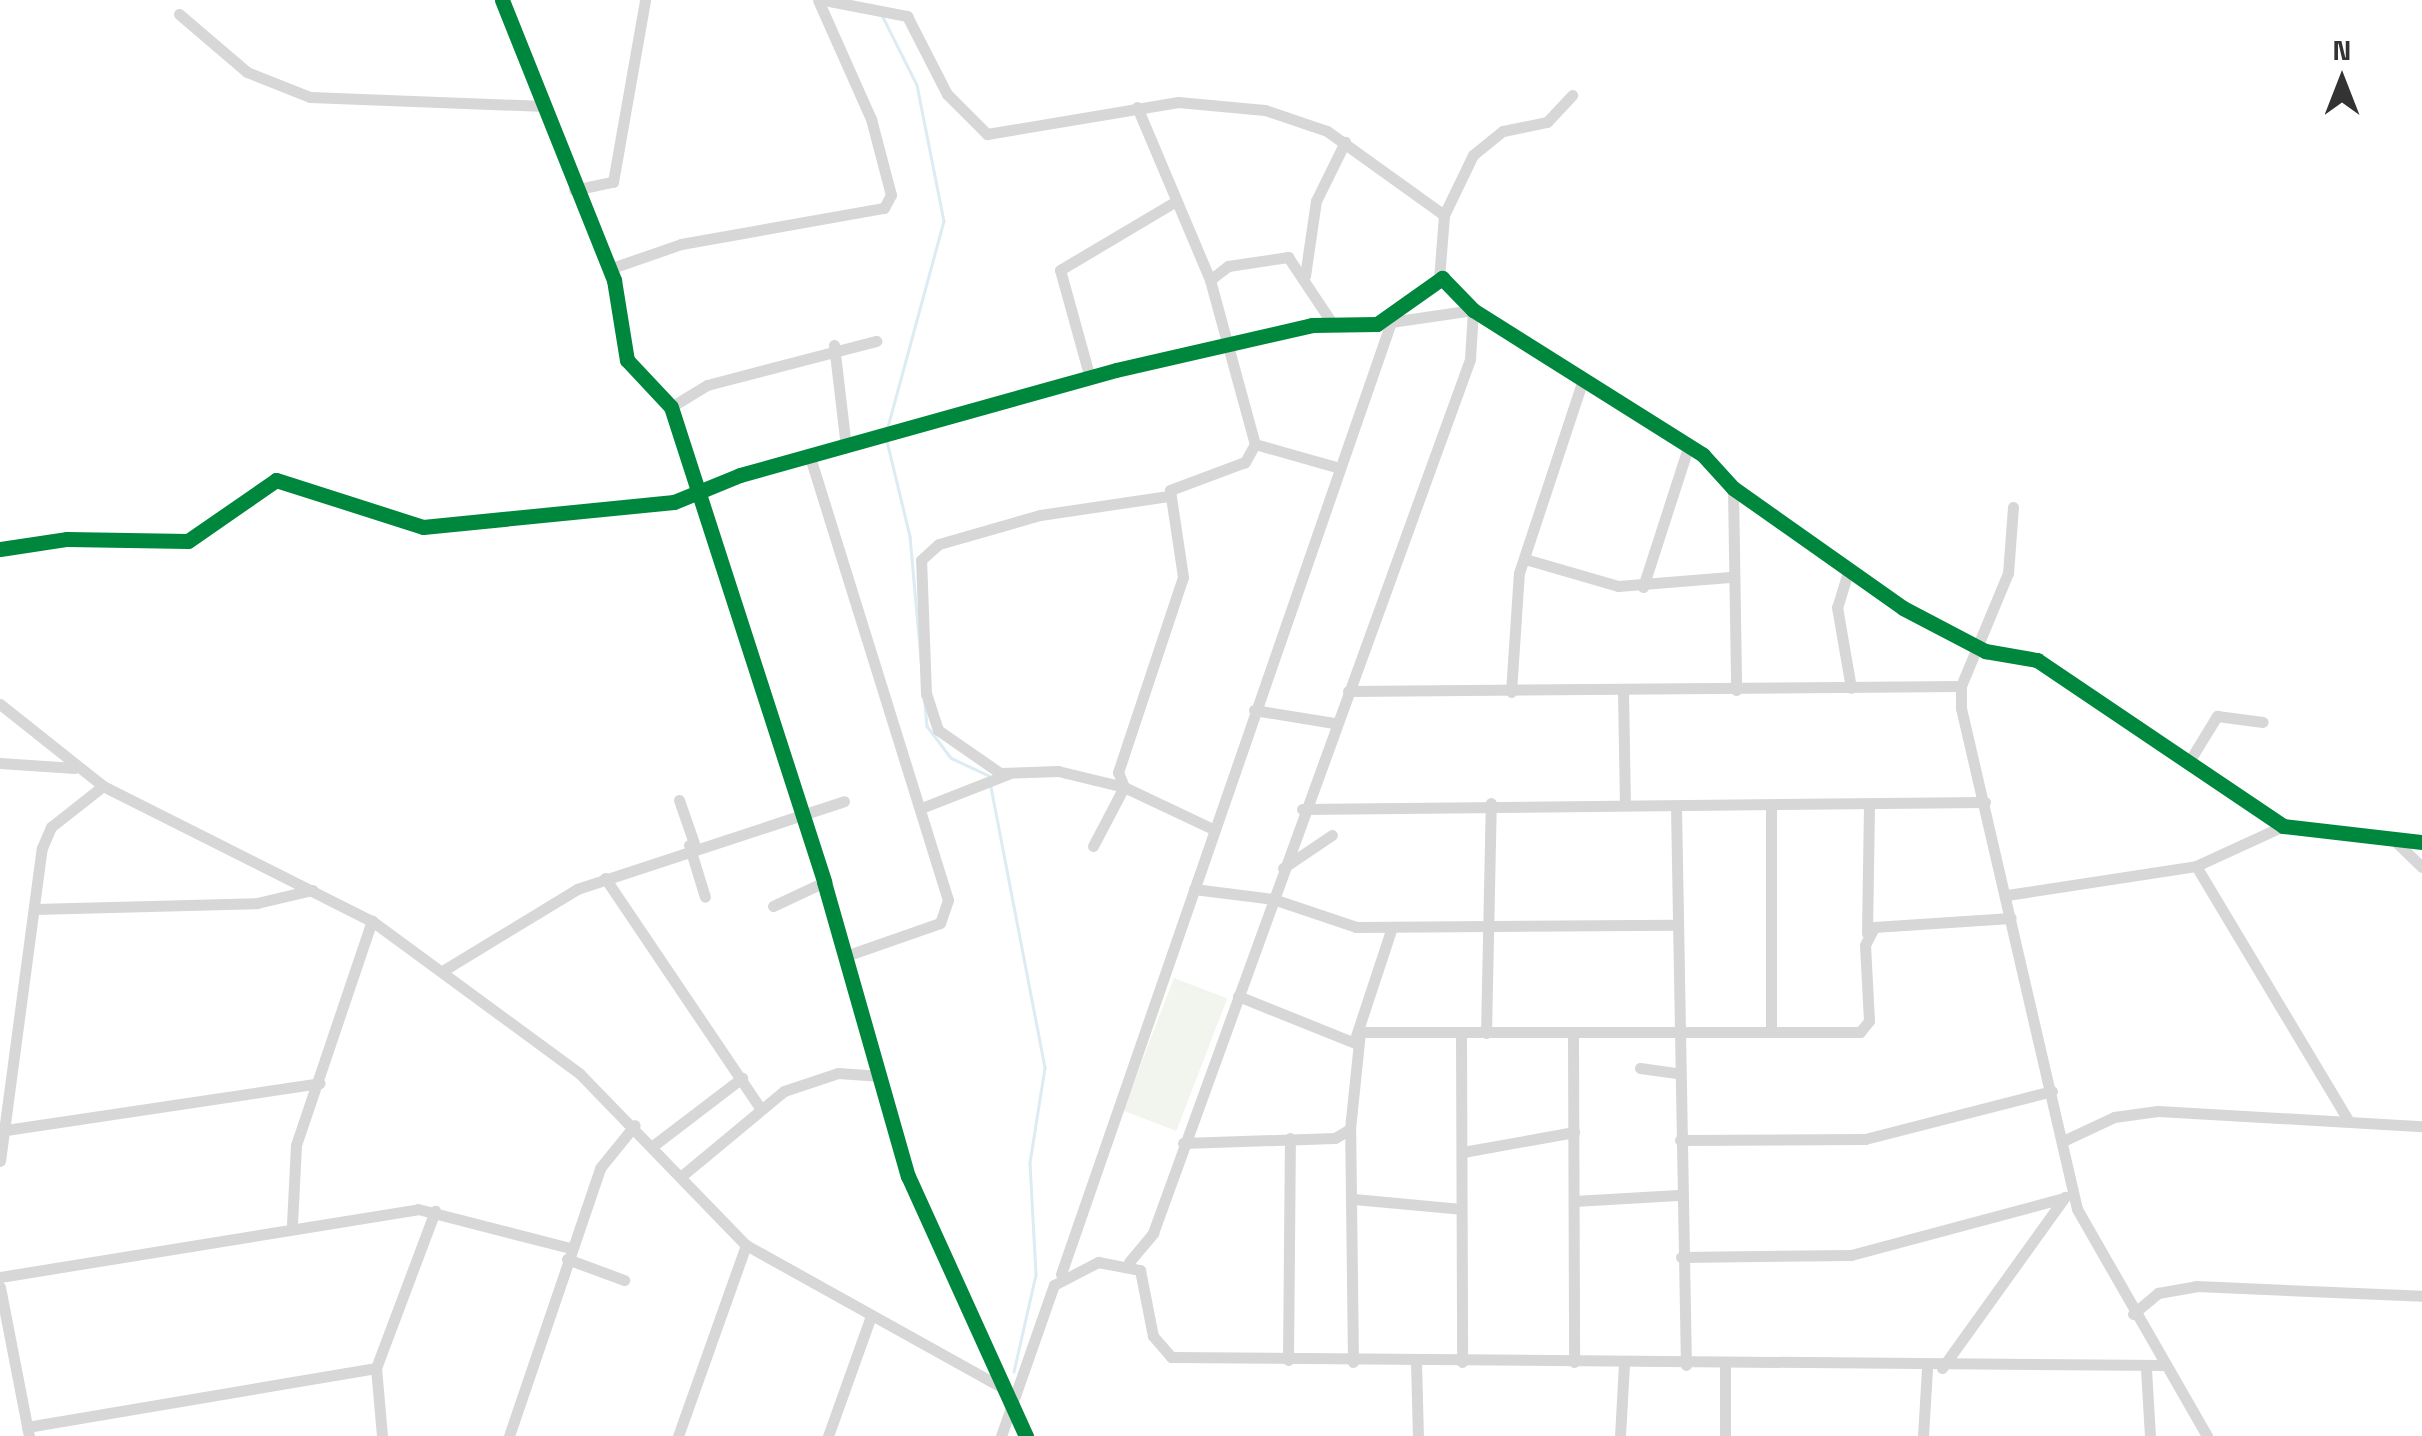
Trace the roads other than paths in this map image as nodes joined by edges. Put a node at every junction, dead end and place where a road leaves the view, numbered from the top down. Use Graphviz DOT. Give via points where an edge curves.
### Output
graph roads {
  1 [pos="502,0"];
  2 [pos="645,0"];
  3 [pos="821,0"];
  4 [pos="180,14"];
  5 [pos="1572,94"];
  6 [pos="544,106"];
  7 [pos="1137,107"];
  8 [pos="1345,142"];
  9 [pos="574,190"];
  10 [pos="1173,203"];
  11 [pos="1444,215"];
  12 [pos="609,268"];
  13 [pos="1306,276"];
  14 [pos="1439,278"];
  15 [pos="1210,280"];
  16 [pos="1472,310"];
  17 [pos="1392,316"];
  18 [pos="1332,323"];
  19 [pos="1366,324"];
  20 [pos="876,340"];
  21 [pos="1383,342"];
  22 [pos="834,345"];
  23 [pos="1228,346"];
  24 [pos="1090,378"];
  25 [pos="1583,380"];
  26 [pos="671,408"];
  27 [pos="1255,444"];
  28 [pos="1689,445"];
  29 [pos="846,447"];
  30 [pos="810,457"];
  31 [pos="1340,468"];
  32 [pos="1733,488"];
  33 [pos="698,492"];
  34 [pos="1169,496"];
  35 [pos="2012,507"];
  36 [pos="0,549"];
  37 [pos="1525,559"];
  38 [pos="1848,572"];
  39 [pos="1730,576"];
  40 [pos="1643,586"];
  41 [pos="1976,646"];
  42 [pos="1960,686"];
  43 [pos="1851,688"];
  44 [pos="1348,690"];
  45 [pos="1736,690"];
  46 [pos="1512,692"];
  47 [pos="1623,692"];
  48 [pos="0,704"];
  49 [pos="1254,710"];
  50 [pos="2263,722"];
  51 [pos="1334,723"];
  52 [pos="2190,760"];
  53 [pos="0,763"];
  54 [pos="81,769"];
  55 [pos="1008,774"];
  56 [pos="103,786"];
  57 [pos="1124,786"];
  58 [pos="679,800"];
  59 [pos="844,801"];
  60 [pos="1985,802"];
  61 [pos="1491,803"];
  62 [pos="1624,805"];
  63 [pos="1869,805"];
  64 [pos="1676,806"];
  65 [pos="1771,806"];
  66 [pos="924,807"];
  67 [pos="800,810"];
  68 [pos="1302,810"];
  69 [pos="2283,826"];
  70 [pos="1213,829"];
  71 [pos="1332,835"];
  72 [pos="2396,842"];
  73 [pos="2422,842"];
  74 [pos="692,844"];
  75 [pos="1093,846"];
  76 [pos="2196,866"];
  77 [pos="2422,867"];
  78 [pos="1283,868"];
  79 [pos="605,878"];
  80 [pos="824,882"];
  81 [pos="1194,889"];
  82 [pos="312,890"];
  83 [pos="2007,895"];
  84 [pos="706,897"];
  85 [pos="1273,899"];
  86 [pos="773,906"];
  87 [pos="35,908"];
  88 [pos="2011,918"];
  89 [pos="372,921"];
  90 [pos="1486,924"];
  91 [pos="1674,925"];
  92 [pos="1392,927"];
  93 [pos="1867,933"];
  94 [pos="846,956"];
  95 [pos="444,970"];
  96 [pos="1238,996"];
  97 [pos="1771,1029"];
  98 [pos="1486,1033"];
  99 [pos="1461,1034"];
  100 [pos="1676,1034"];
  101 [pos="1572,1036"];
  102 [pos="1355,1040"];
  103 [pos="1640,1068"];
  104 [pos="1677,1073"];
  105 [pos="877,1076"];
  106 [pos="742,1078"];
  107 [pos="320,1083"];
  108 [pos="2052,1091"];
  109 [pos="760,1108"];
  110 [pos="2348,1120"];
  111 [pos="635,1126"];
  112 [pos="2422,1126"];
  113 [pos="1350,1129"];
  114 [pos="6,1130"];
  115 [pos="1574,1132"];
  116 [pos="1290,1138"];
  117 [pos="1335,1138"];
  118 [pos="1680,1140"];
  119 [pos="2063,1141"];
  120 [pos="1184,1143"];
  121 [pos="654,1145"];
  122 [pos="1350,1146"];
  123 [pos="1463,1152"];
  124 [pos="0,1161"];
  125 [pos="684,1174"];
  126 [pos="1678,1195"];
  127 [pos="2069,1195"];
  128 [pos="1354,1199"];
  129 [pos="1574,1201"];
  130 [pos="1461,1209"];
  131 [pos="435,1211"];
  132 [pos="292,1224"];
  133 [pos="746,1245"];
  134 [pos="569,1253"];
  135 [pos="1682,1257"];
  136 [pos="1129,1262"];
  137 [pos="0,1276"];
  138 [pos="1060,1278"];
  139 [pos="624,1280"];
  140 [pos="0,1288"];
  141 [pos="2422,1296"];
  142 [pos="2133,1314"];
  143 [pos="871,1316"];
  144 [pos="1288,1360"];
  145 [pos="1354,1362"];
  146 [pos="1416,1362"];
  147 [pos="1462,1362"];
  148 [pos="1574,1362"];
  149 [pos="1624,1364"];
  150 [pos="1686,1365"];
  151 [pos="2164,1365"];
  152 [pos="1725,1366"];
  153 [pos="376,1368"];
  154 [pos="1926,1368"];
  155 [pos="1942,1368"];
  156 [pos="2146,1368"];
  157 [pos="998,1385"];
  158 [pos="1012,1408"];
  159 [pos="28,1431"];
  160 [pos="382,1436"];
  161 [pos="509,1436"];
  162 [pos="678,1436"];
  163 [pos="828,1436"];
  164 [pos="1001,1436"];
  165 [pos="1026,1436"];
  166 [pos="1418,1436"];
  167 [pos="1620,1436"];
  168 [pos="1725,1436"];
  169 [pos="1923,1436"];
  170 [pos="2150,1436"];
  171 [pos="2207,1436"];
  1 -- 6 [label="street"];
  2 -- 9 [label="street" via="612,182"];
  3 -- 7 [label="street" via="907,16 947,94 988,134"];
  3 -- 12 [label="street" via="871,120 891,195 884,208 682,244"];
  4 -- 6 [label="street" via="247,72 310,97"];
  5 -- 11 [label="street" via="1542,126 1516,126 1481,146"];
  6 -- 9 [label="street"];
  7 -- 8 [label="street" via="1202,102 1265,110"];
  7 -- 10 [label="street"];
  8 -- 11 [label="street"];
  8 -- 13 [label="street" via="1316,200"];
  9 -- 12 [label="street"];
  10 -- 15 [label="street"];
  10 -- 24 [label="street" via="1060,270"];
  11 -- 14 [label="street"];
  12 -- 26 [label="street" via="626,360"];
  13 -- 15 [label="street" via="1296,262 1274,257 1228,266"];
  13 -- 18 [label="street"];
  14 -- 16 [label="street"];
  14 -- 17 [label="street"];
  15 -- 23 [label="street"];
  16 -- 17 [label="street"];
  16 -- 25 [label="street"];
  16 -- 44 [label="street" via="1470,359"];
  17 -- 19 [label="street"];
  17 -- 21 [label="street"];
  18 -- 19 [label="street"];
  18 -- 23 [label="street"];
  19 -- 21 [label="street"];
  20 -- 22 [label="street"];
  21 -- 31 [label="street"];
  22 -- 26 [label="street" via="689,391"];
  22 -- 29 [label="street"];
  23 -- 24 [label="street"];
  23 -- 27 [label="street"];
  24 -- 29 [label="street"];
  25 -- 28 [label="street"];
  25 -- 37 [label="street"];
  26 -- 33 [label="street"];
  27 -- 31 [label="street"];
  27 -- 34 [label="street" via="1245,462 1184,480"];
  28 -- 32 [label="street"];
  28 -- 40 [label="street"];
  29 -- 30 [label="street"];
  30 -- 33 [label="street"];
  30 -- 66 [label="street"];
  31 -- 49 [label="street"];
  32 -- 38 [label="street"];
  32 -- 39 [label="street"];
  33 -- 36 [label="street" via="424,527 276,480 188,541 68,539"];
  33 -- 67 [label="street"];
  34 -- 55 [label="street" via="1040,516 924,553 932,716 946,738"];
  34 -- 57 [label="street" via="1183,577 1118,768"];
  35 -- 41 [label="street" via="2008,573"];
  37 -- 40 [label="street"];
  37 -- 46 [label="street"];
  38 -- 41 [label="street"];
  38 -- 43 [label="street" via="1837,607"];
  39 -- 40 [label="street"];
  39 -- 45 [label="street"];
  41 -- 42 [label="street"];
  41 -- 52 [label="street" via="2016,650"];
  42 -- 43 [label="street"];
  42 -- 60 [label="street"];
  43 -- 45 [label="street"];
  44 -- 46 [label="street"];
  44 -- 51 [label="street"];
  45 -- 47 [label="street"];
  46 -- 47 [label="street"];
  47 -- 62 [label="street"];
  48 -- 54 [label="street"];
  49 -- 51 [label="street"];
  49 -- 70 [label="street"];
  50 -- 52 [label="street" via="2218,716"];
  51 -- 68 [label="street"];
  52 -- 69 [label="street"];
  53 -- 54 [label="street"];
  54 -- 56 [label="street"];
  55 -- 57 [label="street" via="1058,771"];
  55 -- 66 [label="street"];
  56 -- 82 [label="street"];
  56 -- 87 [label="street" via="48,832"];
  57 -- 70 [label="street"];
  57 -- 75 [label="street"];
  58 -- 74 [label="street"];
  59 -- 67 [label="street"];
  60 -- 63 [label="street"];
  60 -- 83 [label="street"];
  61 -- 62 [label="street"];
  61 -- 68 [label="street"];
  61 -- 90 [label="street"];
  62 -- 64 [label="street"];
  63 -- 65 [label="street"];
  63 -- 93 [label="street"];
  64 -- 65 [label="street"];
  64 -- 91 [label="street"];
  65 -- 97 [label="street"];
  66 -- 94 [label="street" via="946,918"];
  67 -- 74 [label="street"];
  67 -- 80 [label="street"];
  68 -- 78 [label="street"];
  69 -- 72 [label="street"];
  69 -- 76 [label="street"];
  70 -- 81 [label="street"];
  71 -- 78 [label="street"];
  72 -- 73 [label="street"];
  72 -- 77 [label="street"];
  74 -- 79 [label="street"];
  74 -- 84 [label="street"];
  76 -- 83 [label="street"];
  76 -- 110 [label="street"];
  78 -- 85 [label="street"];
  79 -- 95 [label="street"];
  79 -- 106 [label="street"];
  80 -- 86 [label="street"];
  80 -- 94 [label="street"];
  81 -- 85 [label="street"];
  81 -- 138 [label="street"];
  82 -- 87 [label="street" via="256,903"];
  82 -- 89 [label="street"];
  83 -- 88 [label="street"];
  85 -- 92 [label="street" via="1344,924"];
  85 -- 96 [label="street"];
  87 -- 114 [label="street"];
  88 -- 93 [label="street"];
  88 -- 108 [label="street"];
  89 -- 95 [label="street"];
  89 -- 107 [label="street"];
  90 -- 91 [label="street"];
  90 -- 92 [label="street"];
  90 -- 98 [label="street"];
  91 -- 100 [label="street"];
  92 -- 102 [label="street"];
  93 -- 97 [label="street" via="1866,1030"];
  94 -- 105 [label="street"];
  95 -- 111 [label="street"];
  96 -- 102 [label="street"];
  96 -- 120 [label="street"];
  97 -- 100 [label="street"];
  98 -- 99 [label="street"];
  98 -- 101 [label="street"];
  99 -- 102 [label="street"];
  99 -- 123 [label="street"];
  100 -- 101 [label="street"];
  100 -- 104 [label="street"];
  101 -- 115 [label="street"];
  102 -- 113 [label="street"];
  103 -- 104 [label="street"];
  104 -- 118 [label="street"];
  105 -- 109 [label="street" via="831,1074"];
  105 -- 157 [label="street" via="908,1176"];
  106 -- 109 [label="street"];
  106 -- 121 [label="street"];
  107 -- 114 [label="street"];
  107 -- 132 [label="street" via="296,1145"];
  108 -- 118 [label="street" via="1865,1140"];
  108 -- 119 [label="street"];
  109 -- 125 [label="street"];
  110 -- 112 [label="street"];
  110 -- 119 [label="street" via="2136,1112"];
  111 -- 121 [label="street"];
  111 -- 134 [label="street" via="600,1168"];
  113 -- 117 [label="street"];
  113 -- 122 [label="street"];
  114 -- 124 [label="street"];
  115 -- 123 [label="street"];
  115 -- 129 [label="street"];
  116 -- 117 [label="street"];
  116 -- 120 [label="street"];
  116 -- 144 [label="street"];
  117 -- 122 [label="street"];
  118 -- 126 [label="street"];
  119 -- 127 [label="street"];
  120 -- 136 [label="street" via="1153,1233"];
  121 -- 125 [label="street"];
  122 -- 128 [label="street"];
  123 -- 130 [label="street"];
  125 -- 133 [label="street"];
  126 -- 129 [label="street"];
  126 -- 135 [label="street"];
  127 -- 135 [label="street" via="1851,1255"];
  127 -- 142 [label="street"];
  127 -- 155 [label="street"];
  128 -- 130 [label="street"];
  128 -- 145 [label="street"];
  129 -- 148 [label="street"];
  130 -- 147 [label="street"];
  131 -- 132 [label="street"];
  131 -- 134 [label="street"];
  131 -- 153 [label="street"];
  132 -- 137 [label="street"];
  133 -- 143 [label="street"];
  133 -- 162 [label="street"];
  134 -- 139 [label="street"];
  134 -- 161 [label="street"];
  135 -- 150 [label="street"];
  136 -- 138 [label="street" via="1087,1264"];
  136 -- 144 [label="street" via="1143,1278 1153,1336 1168,1356"];
  138 -- 158 [label="street"];
  140 -- 159 [label="street"];
  141 -- 142 [label="street" via="2196,1286 2158,1293"];
  142 -- 151 [label="street"];
  143 -- 157 [label="street"];
  143 -- 163 [label="street"];
  144 -- 145 [label="street"];
  145 -- 146 [label="street"];
  146 -- 147 [label="street"];
  146 -- 166 [label="street"];
  147 -- 148 [label="street"];
  148 -- 149 [label="street"];
  149 -- 150 [label="street"];
  149 -- 167 [label="street"];
  150 -- 152 [label="street"];
  151 -- 156 [label="street"];
  151 -- 171 [label="street"];
  152 -- 154 [label="street"];
  152 -- 168 [label="street"];
  153 -- 159 [label="street"];
  153 -- 160 [label="street"];
  154 -- 155 [label="street"];
  154 -- 169 [label="street"];
  155 -- 156 [label="street"];
  156 -- 170 [label="street"];
  157 -- 158 [label="street"];
  158 -- 164 [label="street"];
  158 -- 165 [label="street"];
}
